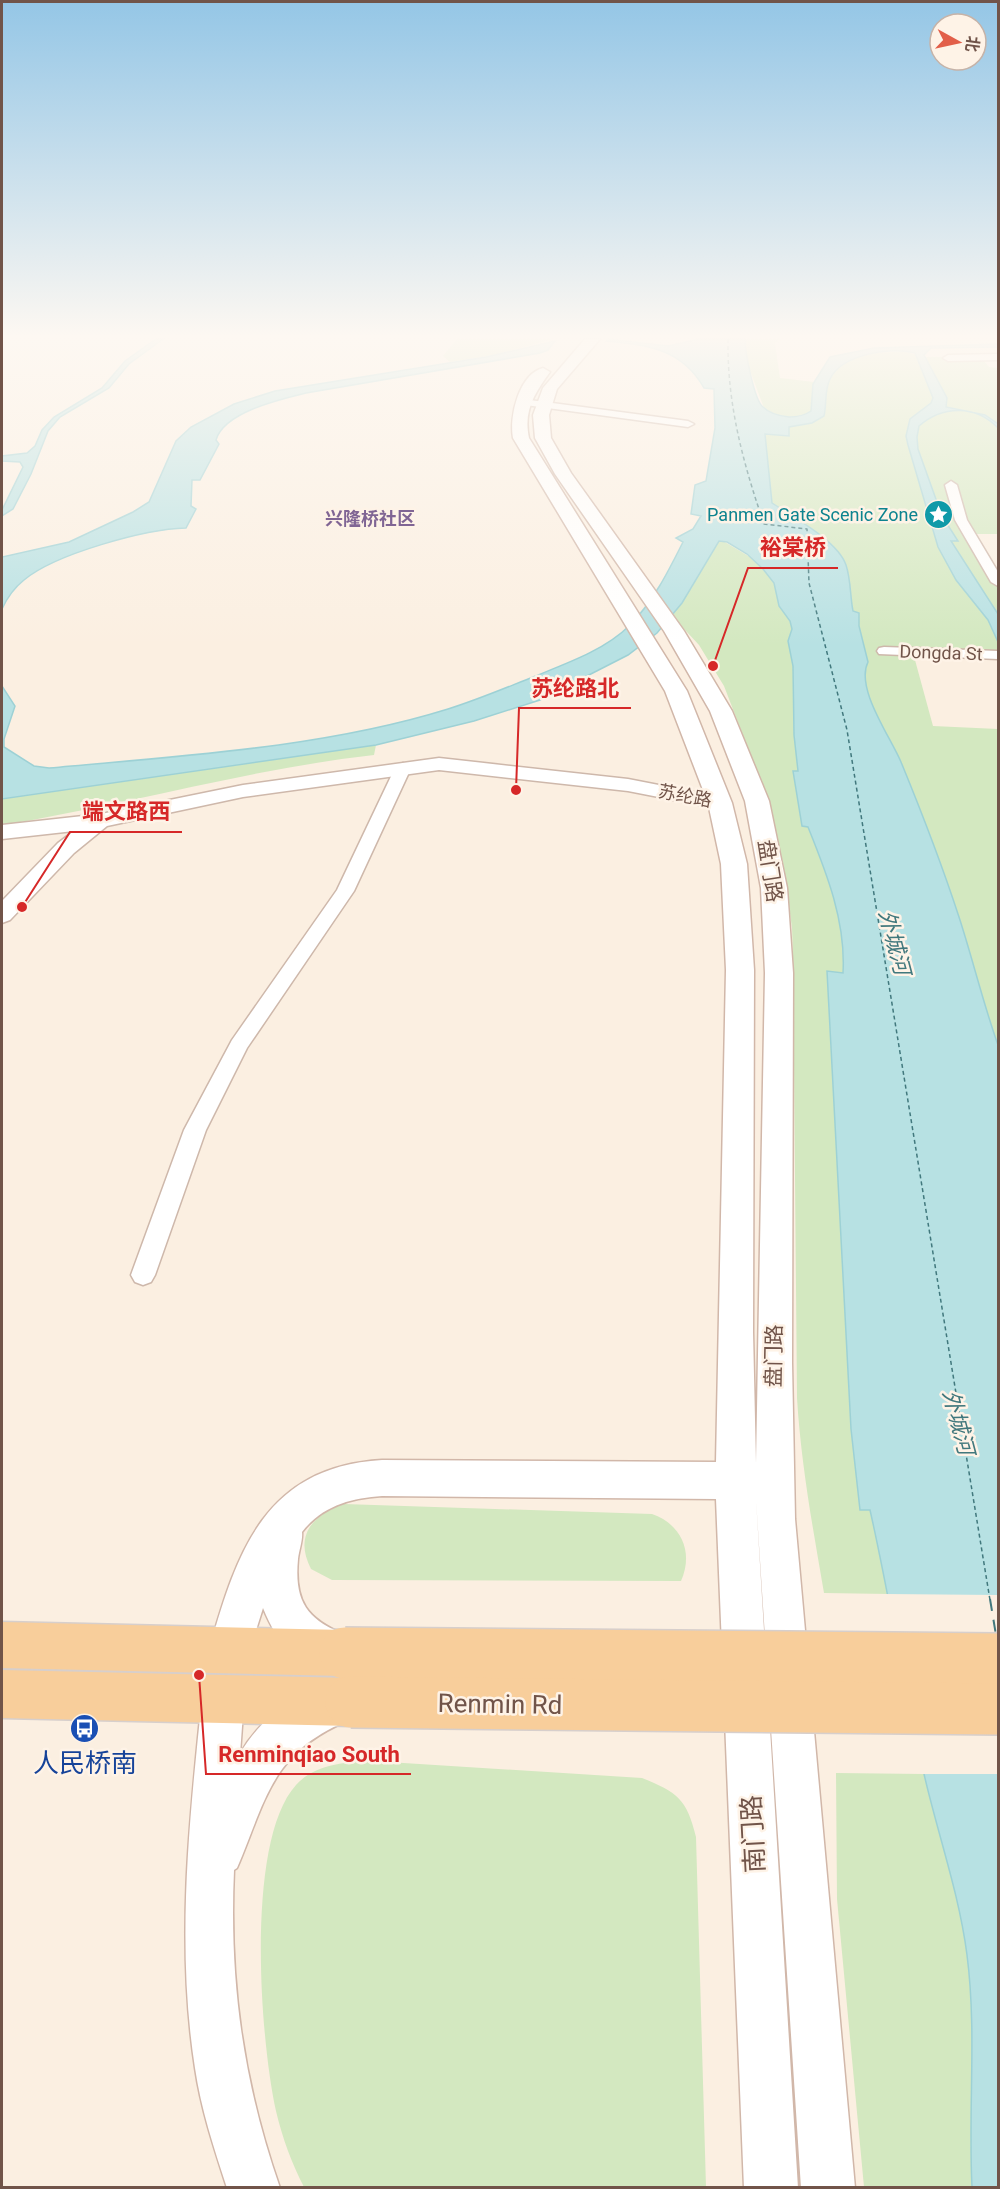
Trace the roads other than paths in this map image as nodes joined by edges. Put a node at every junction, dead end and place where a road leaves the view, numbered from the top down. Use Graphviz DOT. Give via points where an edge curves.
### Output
graph roads {
  1 [pos="523,441"];
  2 [pos="545,441"];
  3 [pos="951,485"];
  4 [pos="999,582"];
  5 [pos="884,651"];
  6 [pos="999,655"];
  7 [pos="403,768"];
  8 [pos="757,801"];
  9 [pos="720,803"];
  10 [pos="101,821"];
  11 [pos="2,832"];
  12 [pos="2,915"];
  13 [pos="143,1275"];
  14 [pos="755,1481"];
  15 [pos="294,1512"];
  16 [pos="2,1646"];
  17 [pos="230,1650"];
  18 [pos="345,1653"];
  19 [pos="999,1659"];
  20 [pos="2,1694"];
  21 [pos="223,1699"];
  22 [pos="351,1702"];
  23 [pos="999,1709"];
  24 [pos="210,1902"];
  25 [pos="254,2187"];
  26 [pos="771,2187"];
  27 [pos="828,2187"];
  1 -- 9 [label="main road, 盘门路" via="657,658 686,714"];
  2 -- 8 [label="main road, 盘门路" via="674,631 721,711"];
  3 -- 4 [label="street" via="961,520"];
  5 -- 6 [label="street, Dongda St"];
  7 -- 9 [label="street, 苏纶路" via="470,780 680,804"];
  7 -- 10 [label="street, 苏纶路" via="243,791"];
  7 -- 13 [label="street" via="345,891 239,1045 195,1130"];
  8 -- 9 [label="main road"];
  8 -- 14 [label="main road, 盘门路" via="769,853 778,933"];
  9 -- 14 [label="main road, 盘门路" via="734,864 740,937"];
  10 -- 11 [label="street, 苏纶路"];
  10 -- 12 [label="street" via="66,848"];
  14 -- 15 [label="main road" via="382,1478 331,1487"];
  14 -- 26 [label="main road, 南门路" via="737,1559"];
  14 -- 27 [label="main road, 南门路" via="778,1562"];
  15 -- 17 [label="main road" via="249,1582"];
  15 -- 18 [label="main road" via="282,1539 277,1568 285,1614 297,1632"];
  16 -- 17 [label="main road"];
  17 -- 18 [label="main road"];
  18 -- 19 [label="main road, bridge"];
  20 -- 21 [label="main road, Renmin Rd"];
  21 -- 22 [label="main road, Renmin Rd"];
  21 -- 24 [label="main road"];
  22 -- 23 [label="main road, Renmin Rd, bridge"];
  22 -- 24 [label="main road" via="308,1716 268,1750 231,1819"];
  24 -- 25 [label="main road" via="222,2085 243,2162"];
}
